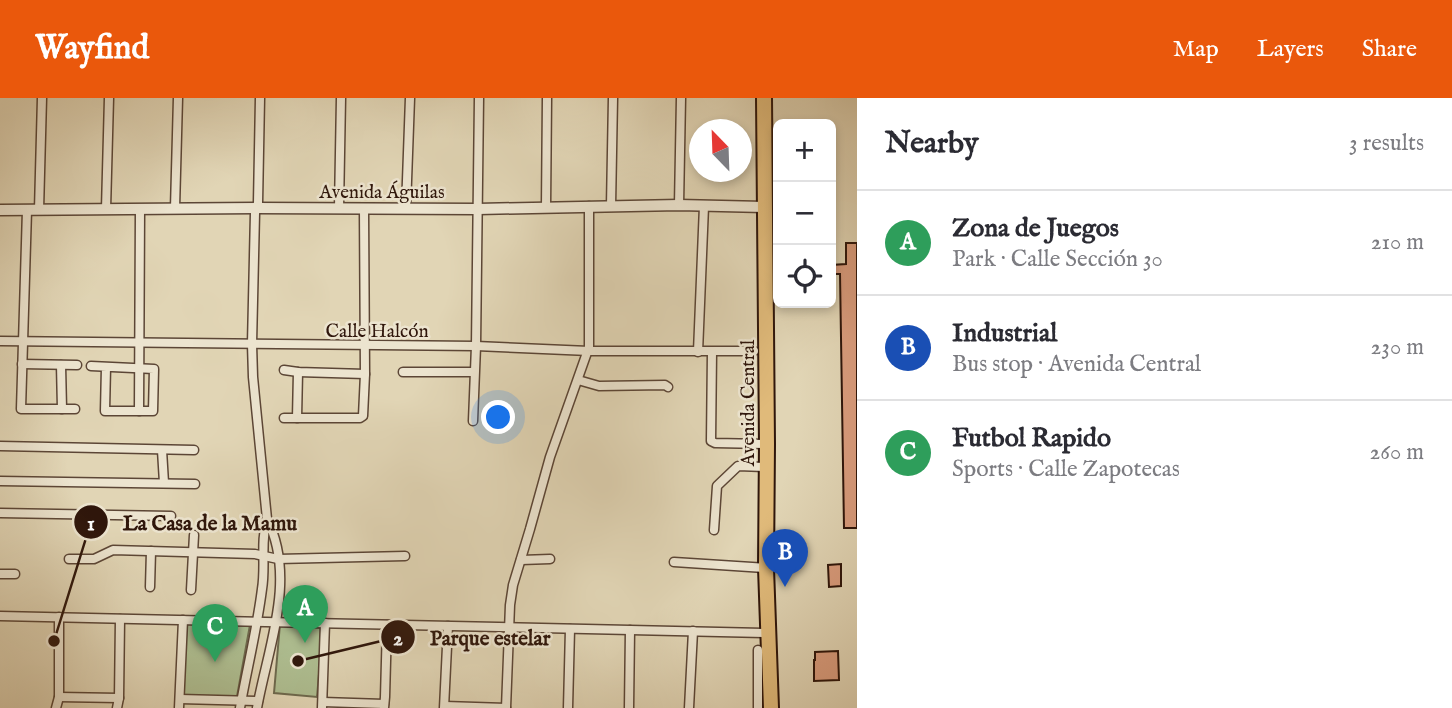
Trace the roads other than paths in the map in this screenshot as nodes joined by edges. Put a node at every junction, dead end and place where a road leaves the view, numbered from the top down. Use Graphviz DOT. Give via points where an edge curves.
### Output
graph roads {
  1 [pos="42,98"];
  2 [pos="109,98"];
  3 [pos="177,98"];
  4 [pos="260,98"];
  5 [pos="341,98"];
  6 [pos="410,98"];
  7 [pos="479,98"];
  8 [pos="547,98"];
  9 [pos="613,98"];
  10 [pos="681,98"];
  11 [pos="764,98"];
  12 [pos="679,205"];
  13 [pos="589,206"];
  14 [pos="611,206"];
  15 [pos="704,206"];
  16 [pos="546,207"];
  17 [pos="764,207"];
  18 [pos="175,208"];
  19 [pos="256,208"];
  20 [pos="339,208"];
  21 [pos="406,208"];
  22 [pos="106,209"];
  23 [pos="141,209"];
  24 [pos="364,209"];
  25 [pos="478,209"];
  26 [pos="0,210"];
  27 [pos="27,210"];
  28 [pos="39,210"];
  29 [pos="0,341"];
  30 [pos="23,342"];
  31 [pos="140,342"];
  32 [pos="252,344"];
  33 [pos="365,346"];
  34 [pos="476,346"];
  35 [pos="589,351"];
  36 [pos="754,351"];
  37 [pos="698,352"];
  38 [pos="712,352"];
  39 [pos="22,364"];
  40 [pos="61,365"];
  41 [pos="77,365"];
  42 [pos="91,366"];
  43 [pos="106,367"];
  44 [pos="140,368"];
  45 [pos="284,370"];
  46 [pos="298,372"];
  47 [pos="403,372"];
  48 [pos="474,372"];
  49 [pos="365,374"];
  50 [pos="578,380"];
  51 [pos="668,387"];
  52 [pos="62,409"];
  53 [pos="75,409"];
  54 [pos="139,411"];
  55 [pos="284,418"];
  56 [pos="297,418"];
  57 [pos="472,421"];
  58 [pos="767,444"];
  59 [pos="0,446"];
  60 [pos="162,450"];
  61 [pos="194,450"];
  62 [pos="767,467"];
  63 [pos="0,481"];
  64 [pos="164,484"];
  65 [pos="195,484"];
  66 [pos="0,513"];
  67 [pos="171,516"];
  68 [pos="267,519"];
  69 [pos="714,530"];
  70 [pos="194,535"];
  71 [pos="151,551"];
  72 [pos="193,552"];
  73 [pos="263,555"];
  74 [pos="405,556"];
  75 [pos="69,559"];
  76 [pos="278,559"];
  77 [pos="521,559"];
  78 [pos="550,559"];
  79 [pos="674,562"];
  80 [pos="766,568"];
  81 [pos="0,574"];
  82 [pos="15,574"];
  83 [pos="150,587"];
  84 [pos="191,590"];
  85 [pos="0,616"];
  86 [pos="59,617"];
  87 [pos="120,619"];
  88 [pos="183,620"];
  89 [pos="257,621"];
  90 [pos="275,621"];
  91 [pos="325,623"];
  92 [pos="387,625"];
  93 [pos="448,626"];
  94 [pos="509,627"];
  95 [pos="570,629"];
  96 [pos="630,630"];
  97 [pos="693,631"];
  98 [pos="767,633"];
  99 [pos="758,650"];
  100 [pos="59,697"];
  101 [pos="118,698"];
  102 [pos="179,704"];
  103 [pos="240,705"];
  104 [pos="258,705"];
  105 [pos="323,705"];
  106 [pos="384,706"];
  107 [pos="445,707"];
  108 [pos="56,708"];
  109 [pos="117,708"];
  110 [pos="506,708"];
  111 [pos="569,708"];
  112 [pos="629,708"];
  113 [pos="690,708"];
  114 [pos="758,708"];
  115 [pos="771,708"];
  1 -- 28 [label="street"];
  2 -- 22 [label="street"];
  3 -- 18 [label="street"];
  4 -- 19 [label="street"];
  5 -- 20 [label="street"];
  6 -- 21 [label="street"];
  7 -- 25 [label="street"];
  8 -- 16 [label="street"];
  9 -- 14 [label="street"];
  10 -- 12 [label="street"];
  11 -- 17 [label="highway, Avenida Central"];
  12 -- 14 [label="street, Avenida Águilas"];
  12 -- 15 [label="street, Avenida Águilas"];
  13 -- 14 [label="street, Avenida Águilas"];
  13 -- 16 [label="street, Avenida Águilas"];
  13 -- 35 [label="street"];
  15 -- 17 [label="street, Avenida Águilas"];
  15 -- 37 [label="street"];
  16 -- 25 [label="street, Avenida Águilas"];
  17 -- 58 [label="highway, Avenida Central"];
  18 -- 19 [label="street, Avenida Águilas"];
  18 -- 23 [label="street, Avenida Águilas"];
  19 -- 20 [label="street, Avenida Águilas"];
  19 -- 32 [label="street"];
  20 -- 24 [label="street, Avenida Águilas"];
  21 -- 24 [label="street, Avenida Águilas"];
  21 -- 25 [label="street, Avenida Águilas"];
  22 -- 23 [label="street, Avenida Águilas"];
  22 -- 28 [label="street, Avenida Águilas"];
  23 -- 31 [label="street"];
  24 -- 33 [label="street"];
  25 -- 34 [label="street"];
  26 -- 27 [label="street, Avenida Águilas"];
  27 -- 28 [label="street, Avenida Águilas"];
  27 -- 30 [label="street"];
  29 -- 30 [label="street, Calle Halcón"];
  30 -- 31 [label="street, Calle Halcón"];
  30 -- 39 [label="street"];
  31 -- 32 [label="street, Calle Halcón"];
  31 -- 44 [label="street"];
  32 -- 33 [label="street, Calle Halcón"];
  32 -- 68 [label="street"];
  33 -- 34 [label="street, Calle Halcón"];
  33 -- 49 [label="street"];
  34 -- 35 [label="street, Calle Halcón"];
  34 -- 48 [label="street"];
  35 -- 37 [label="street, Calle Halcón"];
  35 -- 50 [label="street"];
  36 -- 38 [label="street, Calle Halcón"];
  37 -- 38 [label="street, Calle Halcón"];
  38 -- 58 [label="street" via="711,441"];
  39 -- 40 [label="street"];
  39 -- 52 [label="street" via="22,409"];
  40 -- 41 [label="street"];
  40 -- 52 [label="street"];
  42 -- 43 [label="street"];
  43 -- 44 [label="street"];
  43 -- 54 [label="street" via="105,411"];
  44 -- 54 [label="street"];
  44 -- 54 [label="street" via="154,369 154,401 153,411"];
  45 -- 46 [label="street"];
  46 -- 49 [label="street"];
  46 -- 56 [label="street"];
  47 -- 48 [label="street"];
  48 -- 57 [label="street"];
  49 -- 56 [label="street" via="362,418"];
  50 -- 51 [label="street" via="599,386"];
  50 -- 77 [label="street"];
  52 -- 53 [label="street"];
  55 -- 56 [label="street"];
  58 -- 62 [label="highway, Avenida Central"];
  59 -- 60 [label="street"];
  60 -- 61 [label="street"];
  60 -- 64 [label="street"];
  62 -- 69 [label="street" via="738,466 717,486"];
  62 -- 80 [label="highway, Avenida Central"];
  63 -- 64 [label="street"];
  64 -- 65 [label="street"];
  66 -- 67 [label="street"];
  68 -- 73 [label="street"];
  68 -- 76 [label="street"];
  70 -- 72 [label="street"];
  71 -- 72 [label="street"];
  71 -- 75 [label="street" via="113,550 94,559"];
  71 -- 83 [label="street"];
  72 -- 73 [label="street"];
  72 -- 84 [label="street"];
  73 -- 76 [label="street"];
  73 -- 89 [label="street"];
  74 -- 76 [label="street"];
  76 -- 90 [label="street"];
  77 -- 78 [label="street"];
  77 -- 94 [label="street" via="511,592"];
  79 -- 80 [label="street"];
  80 -- 98 [label="highway, Avenida Central"];
  81 -- 82 [label="street"];
  85 -- 86 [label="street"];
  86 -- 87 [label="street"];
  86 -- 100 [label="street"];
  87 -- 88 [label="street"];
  87 -- 101 [label="street"];
  88 -- 89 [label="street"];
  88 -- 102 [label="street"];
  89 -- 90 [label="street"];
  89 -- 103 [label="street"];
  90 -- 91 [label="street"];
  90 -- 104 [label="street"];
  91 -- 92 [label="street"];
  91 -- 105 [label="street"];
  92 -- 93 [label="street"];
  92 -- 106 [label="street"];
  93 -- 94 [label="street"];
  93 -- 107 [label="street"];
  94 -- 95 [label="street"];
  94 -- 110 [label="street"];
  95 -- 96 [label="street"];
  95 -- 111 [label="street"];
  96 -- 97 [label="street"];
  96 -- 112 [label="street"];
  97 -- 98 [label="street"];
  97 -- 113 [label="street"];
  98 -- 115 [label="highway, Avenida Central"];
  99 -- 114 [label="street"];
  100 -- 101 [label="street"];
  100 -- 108 [label="street"];
  101 -- 109 [label="street"];
  102 -- 103 [label="street"];
  103 -- 104 [label="street"];
  105 -- 106 [label="street"];
  107 -- 110 [label="street"];
}
